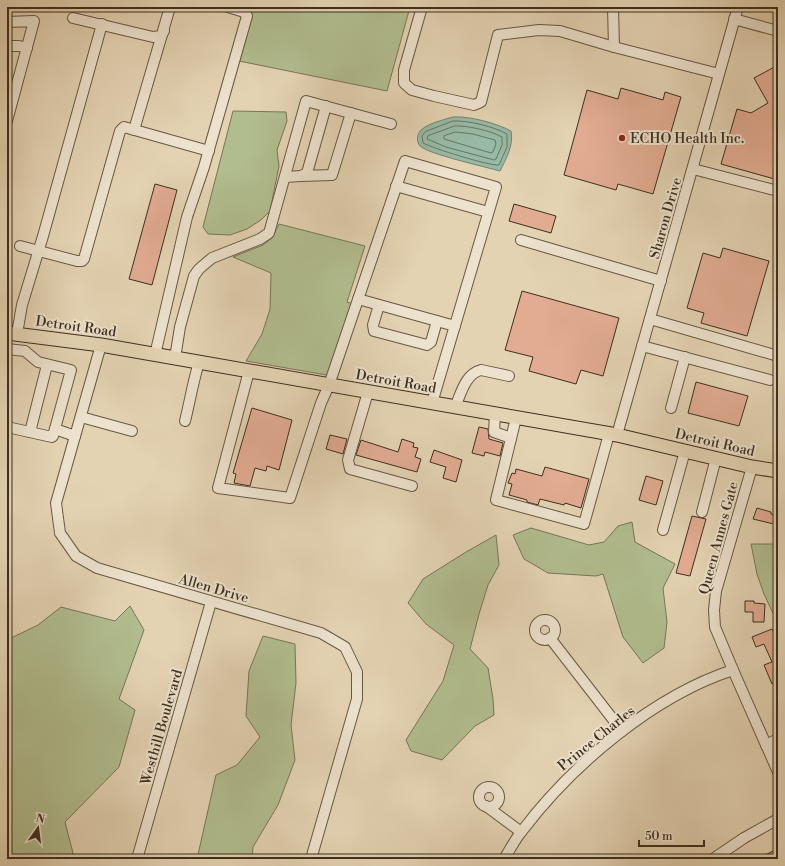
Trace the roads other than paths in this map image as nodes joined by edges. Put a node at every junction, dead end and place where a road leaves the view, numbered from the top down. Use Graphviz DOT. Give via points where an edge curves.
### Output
graph roads {
  1 [pos="170,7"];
  2 [pos="228,7"];
  3 [pos="422,7"];
  4 [pos="613,7"];
  5 [pos="738,7"];
  6 [pos="73,18"];
  7 [pos="734,19"];
  8 [pos="7,22"];
  9 [pos="102,24"];
  10 [pos="164,31"];
  11 [pos="778,31"];
  12 [pos="7,46"];
  13 [pos="614,46"];
  14 [pos="27,48"];
  15 [pos="718,74"];
  16 [pos="11,94"];
  17 [pos="326,106"];
  18 [pos="351,113"];
  19 [pos="7,121"];
  20 [pos="391,124"];
  21 [pos="134,130"];
  22 [pos="209,151"];
  23 [pos="693,169"];
  24 [pos="301,176"];
  25 [pos="285,177"];
  26 [pos="396,186"];
  27 [pos="778,191"];
  28 [pos="488,212"];
  29 [pos="521,240"];
  30 [pos="20,246"];
  31 [pos="39,251"];
  32 [pos="661,281"];
  33 [pos="358,299"];
  34 [pos="379,305"];
  35 [pos="650,319"];
  36 [pos="437,321"];
  37 [pos="455,326"];
  38 [pos="17,334"];
  39 [pos="101,345"];
  40 [pos="642,346"];
  41 [pos="7,349"];
  42 [pos="25,351"];
  43 [pos="155,355"];
  44 [pos="778,356"];
  45 [pos="684,357"];
  46 [pos="176,358"];
  47 [pos="199,362"];
  48 [pos="48,364"];
  49 [pos="249,371"];
  50 [pos="509,376"];
  51 [pos="770,380"];
  52 [pos="329,385"];
  53 [pos="368,392"];
  54 [pos="432,403"];
  55 [pos="455,407"];
  56 [pos="671,408"];
  57 [pos="495,414"];
  58 [pos="81,417"];
  59 [pos="516,418"];
  60 [pos="185,421"];
  61 [pos="7,427"];
  62 [pos="55,429"];
  63 [pos="132,431"];
  64 [pos="30,432"];
  65 [pos="613,435"];
  66 [pos="75,436"];
  67 [pos="511,438"];
  68 [pos="685,451"];
  69 [pos="716,458"];
  70 [pos="752,467"];
  71 [pos="778,471"];
  72 [pos="412,486"];
  73 [pos="702,512"];
  74 [pos="663,530"];
  75 [pos="211,602"];
  76 [pos="550,638"];
  77 [pos="733,670"];
  78 [pos="622,731"];
  79 [pos="778,739"];
  80 [pos="766,745"];
  81 [pos="778,772"];
  82 [pos="486,806"];
  83 [pos="778,819"];
  84 [pos="521,832"];
  85 [pos="137,859"];
  86 [pos="311,859"];
  87 [pos="504,859"];
  88 [pos="713,859"];
  1 -- 10 [label="street"];
  2 -- 22 [label="street" via="244,12 246,16"];
  3 -- 13 [label="street" via="404,70 404,83 412,90 474,105 480,102 498,35 539,30 560,31"];
  4 -- 13 [label="street"];
  5 -- 7 [label="street, Sharon Drive"];
  6 -- 9 [label="street"];
  7 -- 11 [label="street"];
  7 -- 15 [label="street, Sharon Drive"];
  8 -- 14 [label="street" via="34,21"];
  9 -- 10 [label="street" via="157,37"];
  9 -- 31 [label="street"];
  10 -- 21 [label="street"];
  12 -- 14 [label="street"];
  13 -- 15 [label="street"];
  14 -- 16 [label="street"];
  15 -- 23 [label="street, Sharon Drive"];
  16 -- 19 [label="street"];
  17 -- 18 [label="street"];
  17 -- 24 [label="street" via="307,173"];
  17 -- 25 [label="street" via="306,101"];
  18 -- 20 [label="street"];
  18 -- 24 [label="street" via="332,174"];
  21 -- 22 [label="street"];
  21 -- 31 [label="street" via="124,127 120,131 84,259 79,262"];
  22 -- 43 [label="street" via="187,217"];
  23 -- 27 [label="street"];
  23 -- 32 [label="street, Sharon Drive"];
  24 -- 25 [label="street"];
  25 -- 46 [label="street" via="269,233 212,258 194,276 180,327"];
  26 -- 28 [label="street"];
  26 -- 28 [label="street" via="405,161 496,187"];
  26 -- 33 [label="street"];
  28 -- 37 [label="street"];
  29 -- 32 [label="street"];
  30 -- 31 [label="street"];
  31 -- 38 [label="street" via="22,305"];
  32 -- 35 [label="street, Sharon Drive"];
  33 -- 34 [label="street"];
  33 -- 52 [label="street"];
  34 -- 36 [label="street"];
  34 -- 36 [label="street" via="374,331 427,345 431,342"];
  35 -- 40 [label="street, Sharon Drive"];
  35 -- 44 [label="street"];
  36 -- 37 [label="street"];
  37 -- 54 [label="street"];
  38 -- 39 [label="main road, Detroit Road"];
  38 -- 42 [label="street"];
  39 -- 43 [label="main road, Detroit Road"];
  39 -- 58 [label="street, Allen Drive"];
  40 -- 45 [label="street"];
  40 -- 65 [label="street, Sharon Drive"];
  41 -- 42 [label="street"];
  42 -- 48 [label="street" via="38,362"];
  43 -- 46 [label="main road, Detroit Road"];
  45 -- 51 [label="street"];
  45 -- 56 [label="street"];
  46 -- 47 [label="main road, Detroit Road"];
  47 -- 49 [label="main road, Detroit Road"];
  47 -- 60 [label="street"];
  48 -- 62 [label="street" via="71,370"];
  48 -- 64 [label="street"];
  49 -- 52 [label="main road, Detroit Road"];
  49 -- 52 [label="street" via="218,488 290,498"];
  50 -- 55 [label="street" via="476,371 469,376"];
  52 -- 53 [label="main road, Detroit Road"];
  53 -- 54 [label="main road, Detroit Road"];
  53 -- 72 [label="street" via="348,460 350,469"];
  54 -- 55 [label="main road, Detroit Road"];
  55 -- 57 [label="main road, Detroit Road"];
  57 -- 59 [label="main road, Detroit Road"];
  57 -- 67 [label="street" via="494,432"];
  58 -- 63 [label="street"];
  58 -- 66 [label="street, Allen Drive"];
  59 -- 65 [label="main road, Detroit Road"];
  59 -- 67 [label="street"];
  61 -- 64 [label="street"];
  62 -- 64 [label="street" via="52,437"];
  62 -- 66 [label="street"];
  65 -- 67 [label="street, Sharon Drive" via="584,524 496,500"];
  65 -- 68 [label="main road, Detroit Road"];
  66 -- 75 [label="street, Allen Drive" via="56,503 60,533 76,556 97,568"];
  68 -- 69 [label="main road, Detroit Road"];
  68 -- 74 [label="street"];
  69 -- 70 [label="main road, Detroit Road"];
  69 -- 73 [label="street"];
  70 -- 71 [label="main road, Detroit Road"];
  70 -- 77 [label="street, Queen Annes Gate" via="716,591 714,610 715,626"];
  75 -- 85 [label="street, Westhill Boulevard"];
  75 -- 86 [label="street, Allen Drive" via="321,633 345,647 357,672 357,699"];
  76 -- 78 [label="street"];
  77 -- 78 [label="street, Prince Charles" via="684,692"];
  77 -- 80 [label="street, Queen Annes Gate"];
  78 -- 84 [label="street, Prince Charles" via="559,787"];
  79 -- 80 [label="street"];
  80 -- 81 [label="street, Queen Annes Gate"];
  82 -- 84 [label="street"];
  83 -- 88 [label="street"];
  84 -- 87 [label="street, Prince Charles"];
}
